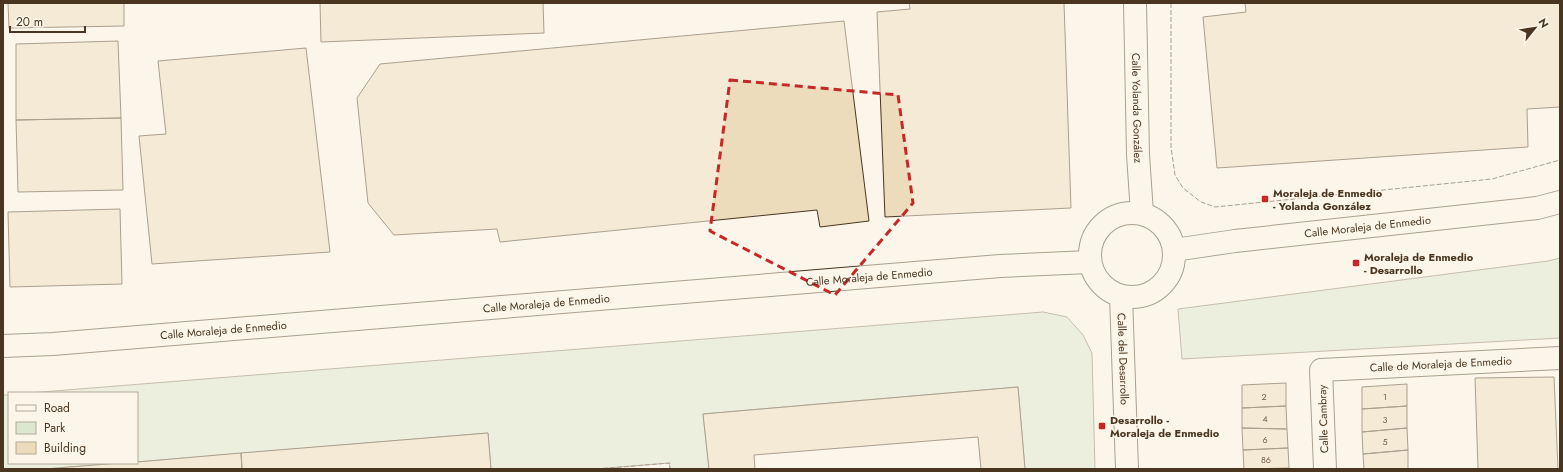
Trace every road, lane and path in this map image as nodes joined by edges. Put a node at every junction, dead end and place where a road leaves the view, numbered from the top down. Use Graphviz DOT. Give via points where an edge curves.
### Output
graph roads {
  1 [pos="1135,3"];
  2 [pos="1560,202"];
  3 [pos="1142,213"];
  4 [pos="1174,250"];
  5 [pos="1089,262"];
  6 [pos="1121,296"];
  7 [pos="3,346"];
  8 [pos="1560,358"];
  9 [pos="1321,370"];
  10 [pos="1127,469"];
  11 [pos="1325,469"];
  1 -- 3 [label="street, Calle Yolanda González" via="1138,154"];
  2 -- 4 [label="street, Calle Moraleja de Enmedio" via="1537,208"];
  3 -- 4 [label="street" via="1152,217 1167,231"];
  3 -- 5 [label="street" via="1125,212 1110,218 1097,230 1090,245"];
  4 -- 6 [label="street" via="1173,266 1166,281 1153,292 1137,298"];
  5 -- 6 [label="street" via="1100,284 1109,292"];
  5 -- 7 [label="street, Calle Moraleja de Enmedio" via="1000,266 61,344"];
  6 -- 10 [label="street, Calle del Desarrollo"];
  8 -- 9 [label="street, Calle de Moraleja de Enmedio"];
  9 -- 11 [label="street, Calle Cambray"];
}
